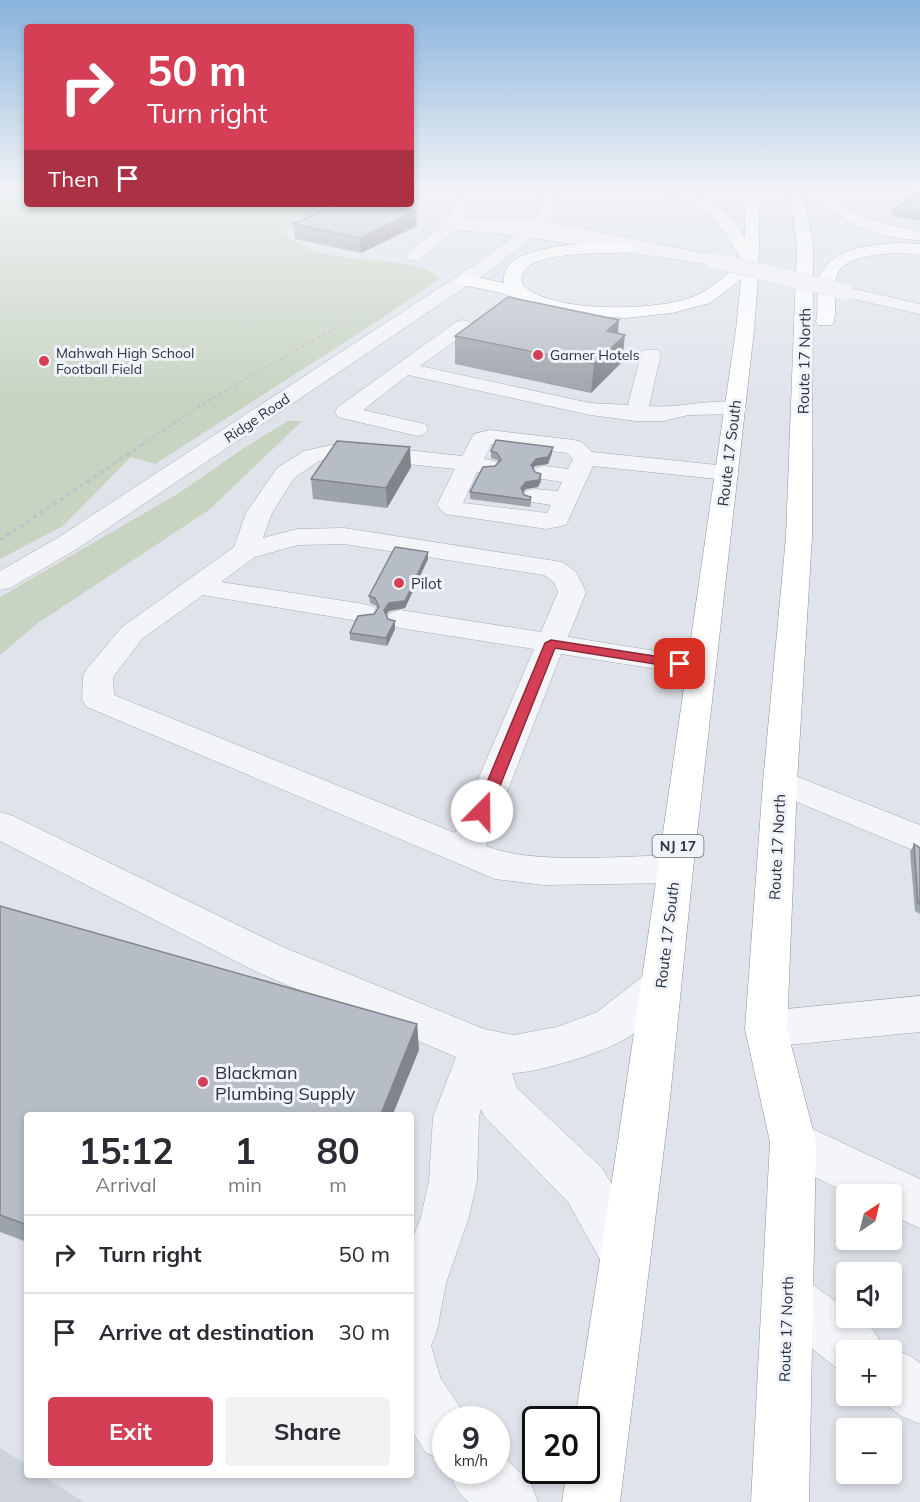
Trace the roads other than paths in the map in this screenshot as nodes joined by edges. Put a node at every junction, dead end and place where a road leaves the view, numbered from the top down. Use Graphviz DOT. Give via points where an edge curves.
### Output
graph roads {
  1 [pos="491,259"];
  2 [pos="529,259"];
  3 [pos="702,259"];
  4 [pos="706,259"];
  5 [pos="749,259"];
  6 [pos="751,259"];
  7 [pos="805,259"];
  8 [pos="847,259"];
  9 [pos="714,261"];
  10 [pos="751,263"];
  11 [pos="465,280"];
  12 [pos="525,296"];
  13 [pos="920,309"];
  14 [pos="428,319"];
  15 [pos="651,354"];
  16 [pos="404,368"];
  17 [pos="804,376"];
  18 [pos="636,414"];
  19 [pos="734,420"];
  20 [pos="417,429"];
  21 [pos="478,465"];
  22 [pos="727,473"];
  23 [pos="576,478"];
  24 [pos="539,484"];
  25 [pos="246,551"];
  26 [pos="0,582"];
  27 [pos="197,586"];
  28 [pos="364,613"];
  29 [pos="400,619"];
  30 [pos="551,643"];
  31 [pos="701,668"];
  32 [pos="780,782"];
  33 [pos="0,825"];
  34 [pos="920,840"];
  35 [pos="465,852"];
  36 [pos="675,869"];
  37 [pos="660,986"];
  38 [pos="920,1014"];
  39 [pos="766,1029"];
  40 [pos="481,1048"];
  41 [pos="793,1142"];
  42 [pos="920,1204"];
  43 [pos="625,1254"];
  44 [pos="787,1298"];
  45 [pos="414,1317"];
  46 [pos="844,1340"];
  47 [pos="414,1377"];
  48 [pos="902,1383"];
  49 [pos="920,1397"];
  50 [pos="432,1413"];
  51 [pos="491,1484"];
  52 [pos="509,1502"];
  53 [pos="591,1502"];
  54 [pos="780,1502"];
  1 -- 11 [label="street, Ridge Road"];
  2 -- 12 [label="highway" via="515,269 512,278 514,287"];
  3 -- 9 [label="street"];
  4 -- 9 [label="street"];
  5 -- 10 [label="highway"];
  6 -- 10 [label="highway, Route 17 South / NJ 17"];
  7 -- 17 [label="highway, Route 17 North"];
  8 -- 17 [label="highway" via="831,270 828,278 828,313"];
  9 -- 13 [label="street, bridge"];
  10 -- 12 [label="highway" via="704,299 657,310 582,312"];
  10 -- 19 [label="highway, Route 17 South / NJ 17"];
  11 -- 12 [label="highway"];
  11 -- 14 [label="street, Ridge Road"];
  14 -- 16 [label="street" via="463,326"];
  14 -- 26 [label="street, Ridge Road"];
  15 -- 18 [label="street"];
  16 -- 18 [label="street" via="590,409"];
  16 -- 20 [label="street" via="391,388 346,412"];
  17 -- 32 [label="highway, Route 17 North" via="799,537"];
  18 -- 19 [label="street" via="664,414 682,424"];
  19 -- 22 [label="highway, Route 17 South / NJ 17"];
  21 -- 23 [label="street" via="482,439 490,437 574,447"];
  21 -- 23 [label="street" via="467,488 449,505 454,509 557,520"];
  21 -- 25 [label="street" via="341,450 312,456 285,473 259,513"];
  22 -- 23 [label="street"];
  22 -- 31 [label="highway, Route 17 South / NJ 17"];
  23 -- 24 [label="street"];
  25 -- 27 [label="street"];
  25 -- 30 [label="street" via="297,537 344,536 552,568 566,578 572,592"];
  27 -- 28 [label="street"];
  27 -- 35 [label="street" via="132,633 98,675 98,700"];
  29 -- 30 [label="street"];
  30 -- 31 [label="street"];
  30 -- 35 [label="street"];
  31 -- 36 [label="highway, Route 17 South / NJ 17"];
  32 -- 34 [label="street"];
  32 -- 39 [label="highway, Route 17 North"];
  33 -- 40 [label="street" via="271,960"];
  35 -- 36 [label="street" via="495,865 544,871"];
  36 -- 37 [label="highway, Route 17 South / NJ 17"];
  37 -- 40 [label="street" via="612,1025 558,1046 514,1054"];
  37 -- 43 [label="highway, Route 17 South / NJ 17"];
  38 -- 39 [label="street"];
  39 -- 41 [label="highway, Route 17 North"];
  40 -- 43 [label="street" via="500,1101 585,1185"];
  40 -- 45 [label="street" via="456,1117 453,1181"];
  41 -- 42 [label="street"];
  41 -- 44 [label="highway, Route 17 North"];
  43 -- 53 [label="highway, Route 17 South / NJ 17"];
  44 -- 46 [label="street"];
  44 -- 54 [label="highway, Route 17 North"];
  47 -- 50 [label="street" via="417,1391"];
  48 -- 49 [label="street"];
  51 -- 52 [label="street"];
}
